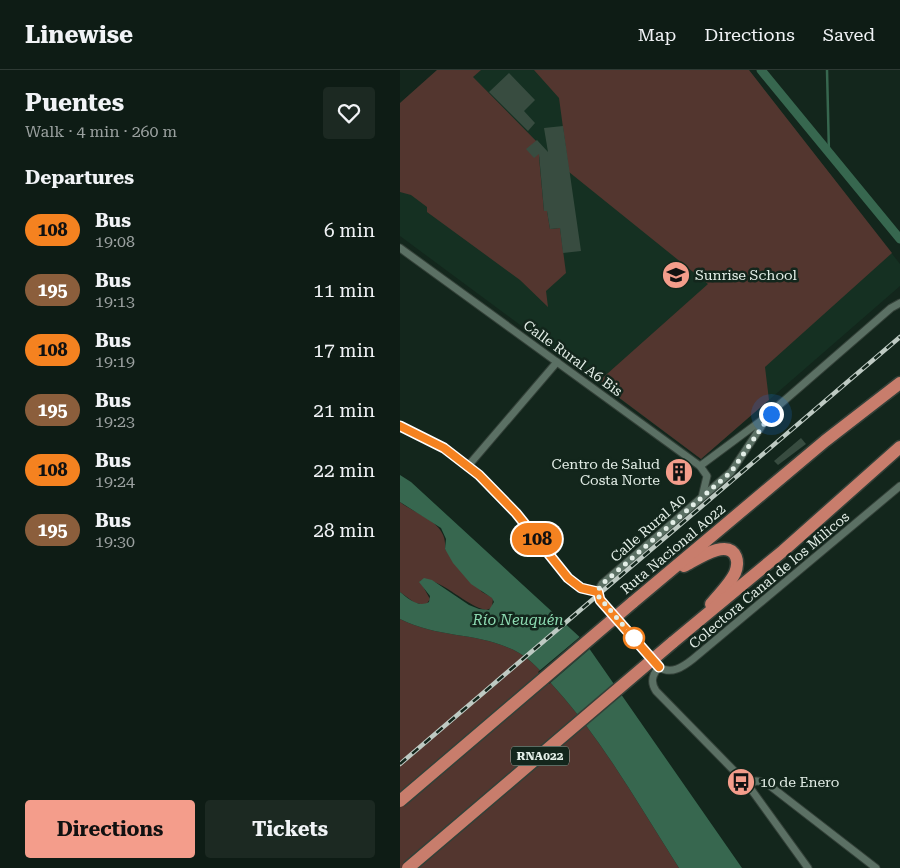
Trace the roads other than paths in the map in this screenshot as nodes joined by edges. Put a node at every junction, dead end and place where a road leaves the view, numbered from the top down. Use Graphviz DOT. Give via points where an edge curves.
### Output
graph roads {
  1 [pos="400,248"];
  2 [pos="900,303"];
  3 [pos="557,362"];
  4 [pos="900,383"];
  5 [pos="771,414"];
  6 [pos="400,426"];
  7 [pos="900,447"];
  8 [pos="468,466"];
  9 [pos="700,466"];
  10 [pos="900,486"];
  11 [pos="700,500"];
  12 [pos="664,576"];
  13 [pos="598,592"];
  14 [pos="692,627"];
  15 [pos="659,667"];
  16 [pos="748,785"];
  17 [pos="400,801"];
  18 [pos="408,868"];
  19 [pos="808,868"];
  20 [pos="876,868"];
  1 -- 3 [label="street, Calle Rural A6 Bis"];
  2 -- 5 [label="street, Calle Rural A0"];
  3 -- 8 [label="street"];
  3 -- 9 [label="street, Calle Rural A6 Bis"];
  4 -- 12 [label="highway, Ruta Nacional A022" via="825,441"];
  5 -- 9 [label="street, Calle Rural A0"];
  5 -- 11 [label="street, Calle Rural A0" via="738,464"];
  6 -- 8 [label="street" via="428,439"];
  7 -- 14 [label="highway, RNA022"];
  8 -- 13 [label="street" via="502,496 568,578 581,588"];
  9 -- 11 [label="street" via="707,476"];
  10 -- 15 [label="street, Colectora Canal de los Milicos" via="687,664 668,671"];
  11 -- 13 [label="street, Calle Rural A0" via="602,584"];
  12 -- 14 [label="highway" via="715,550 729,550 735,555 737,568 733,577"];
  12 -- 17 [label="highway, Ruta Nacional A022, bridge"];
  13 -- 15 [label="street" via="600,600"];
  14 -- 18 [label="highway, RNA022, bridge"];
  15 -- 16 [label="street" via="652,677 656,691"];
  16 -- 19 [label="street"];
  16 -- 20 [label="street" via="756,781 765,782"];
}
